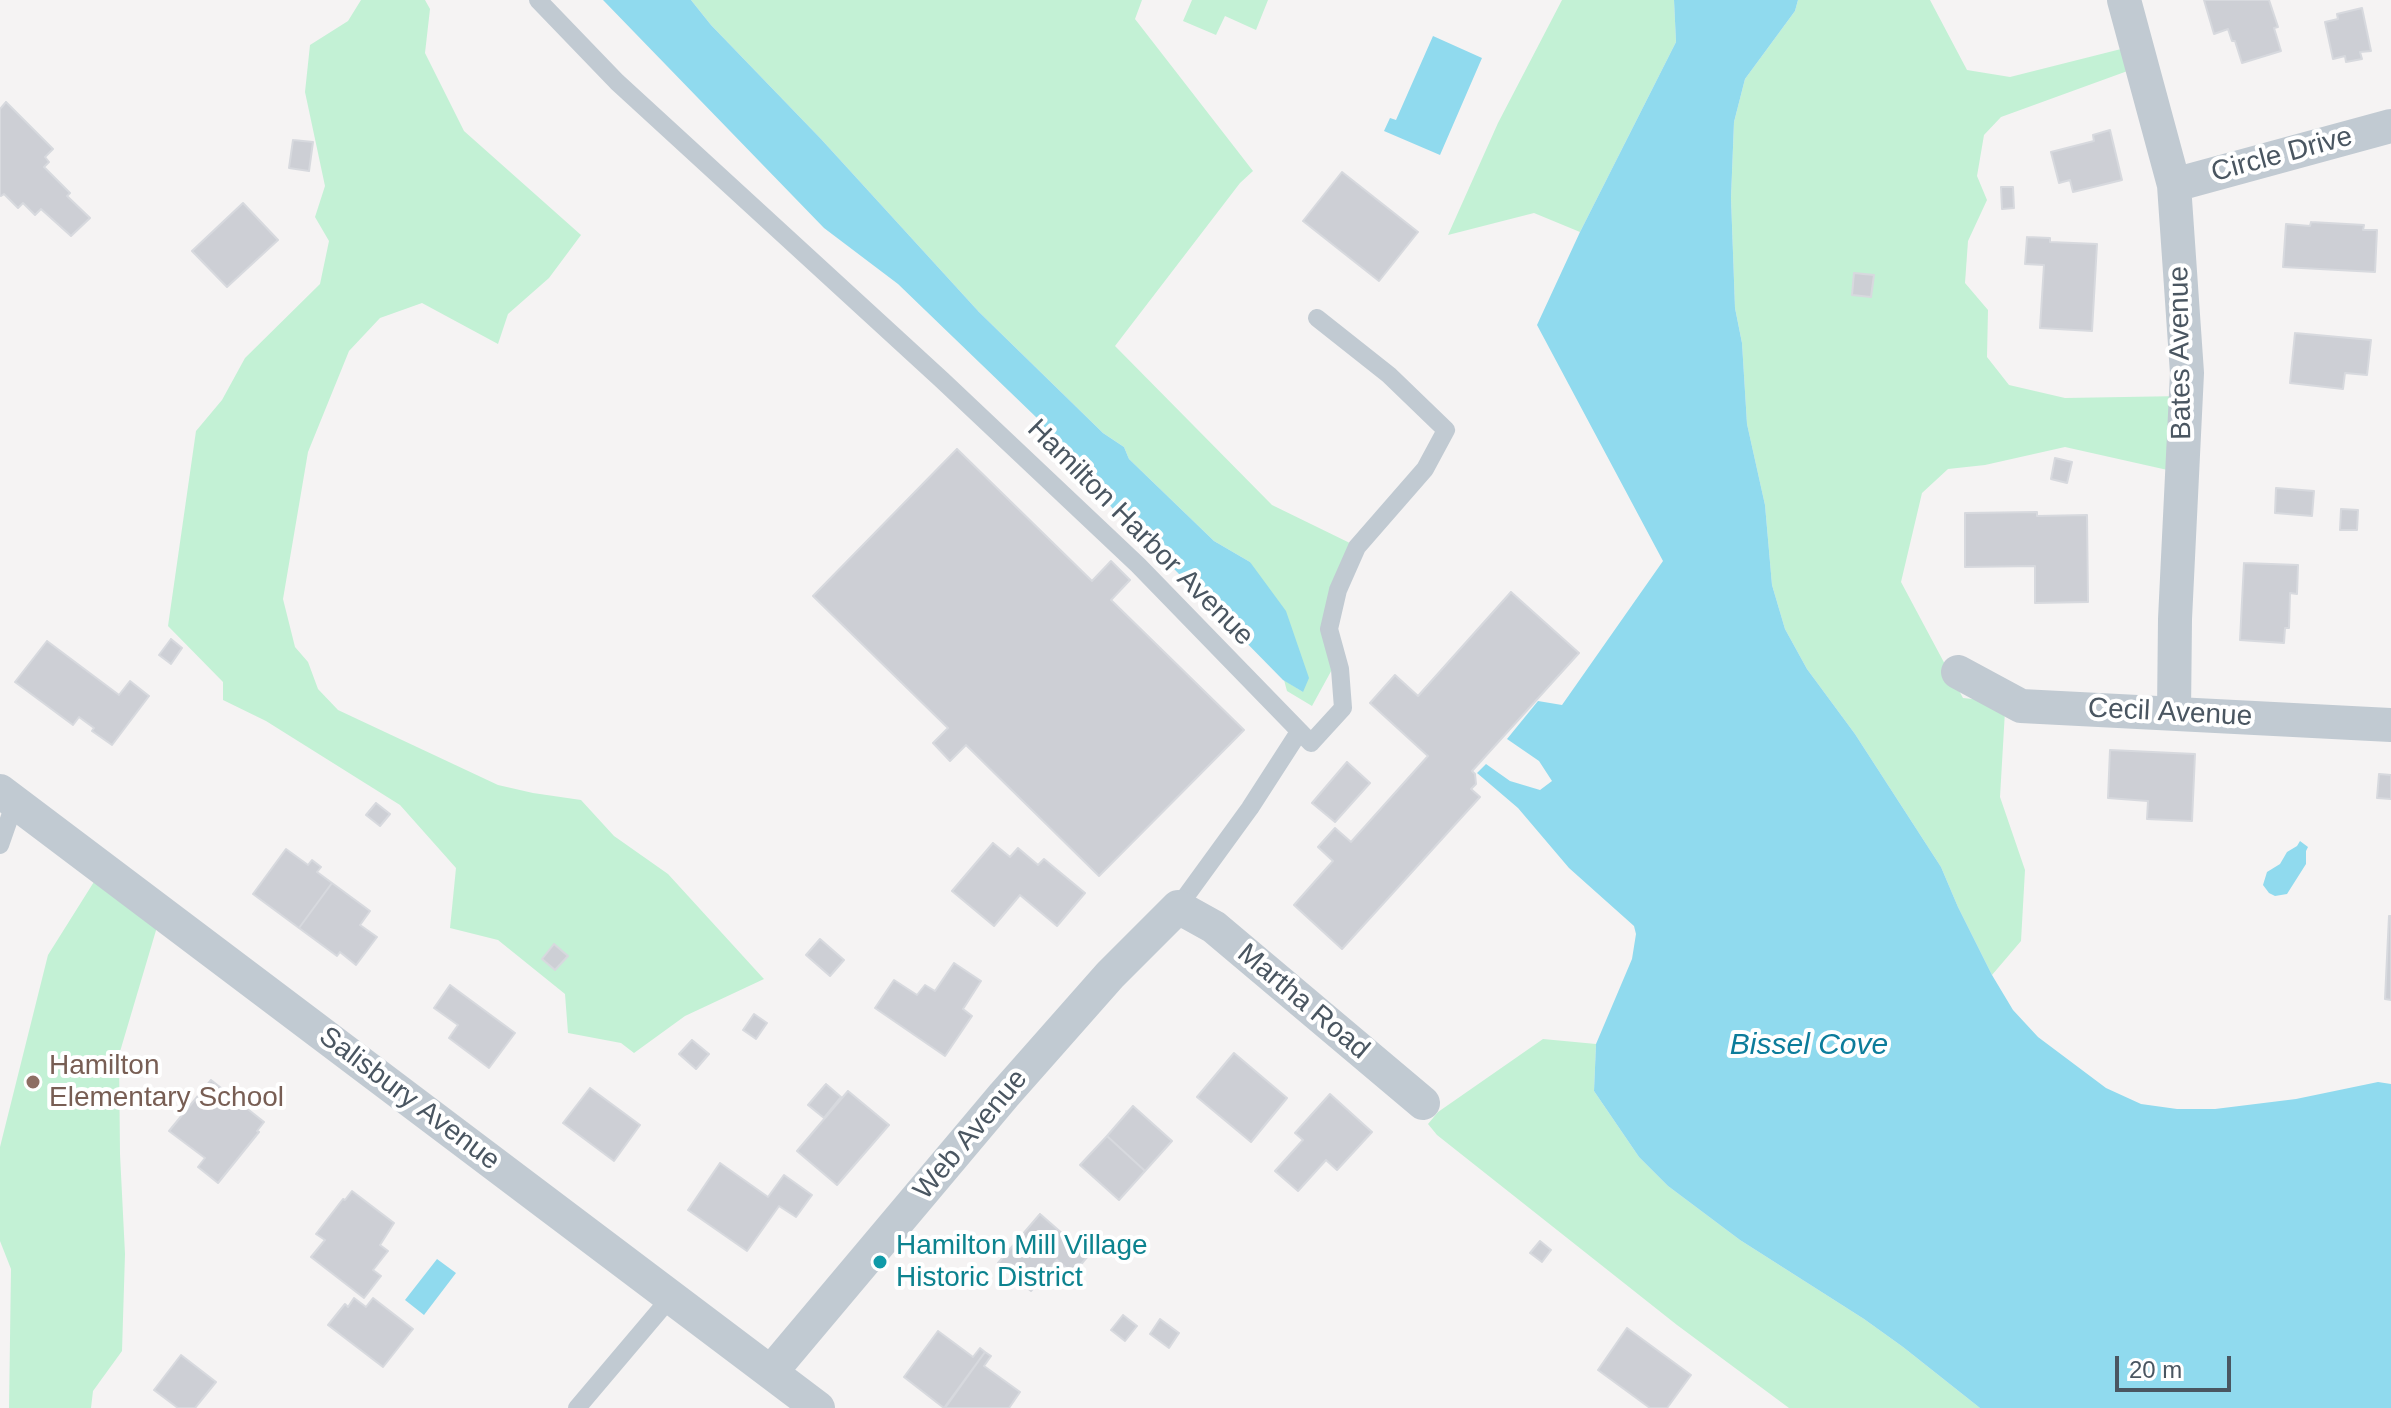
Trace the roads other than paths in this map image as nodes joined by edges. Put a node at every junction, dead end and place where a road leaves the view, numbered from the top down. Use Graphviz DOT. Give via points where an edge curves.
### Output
graph roads {
  1 [pos="538,0"];
  2 [pos="2124,0"];
  3 [pos="2391,126"];
  4 [pos="2174,185"];
  5 [pos="1317,318"];
  6 [pos="1958,672"];
  7 [pos="2174,713"];
  8 [pos="2391,725"];
  9 [pos="1299,732"];
  10 [pos="8,796"];
  11 [pos="0,845"];
  12 [pos="1178,907"];
  13 [pos="1423,1103"];
  14 [pos="671,1297"];
  15 [pos="771,1372"];
  16 [pos="577,1408"];
  17 [pos="818,1408"];
  1 -- 9 [label="lane, Hamilton Harbor Avenue" via="617,82 1138,565"];
  2 -- 4 [label="street, Bates Avenue"];
  3 -- 4 [label="street, Circle Drive"];
  4 -- 7 [label="street, Bates Avenue" via="2187,373"];
  5 -- 9 [label="lane" via="1389,375 1446,430 1425,469 1357,547 1338,590 1329,629 1343,708 1311,743"];
  6 -- 7 [label="street, Cecil Avenue" via="2021,706"];
  7 -- 8 [label="street, Cecil Avenue"];
  9 -- 12 [label="lane"];
  10 -- 11 [label="lane"];
  10 -- 14 [label="street, Salisbury Avenue"];
  12 -- 13 [label="street, Martha Road" via="1214,927"];
  12 -- 15 [label="street, Web Avenue" via="1004,1095"];
  14 -- 15 [label="street, Salisbury Avenue"];
  14 -- 16 [label="lane"];
  15 -- 17 [label="street, Salisbury Avenue"];
}
